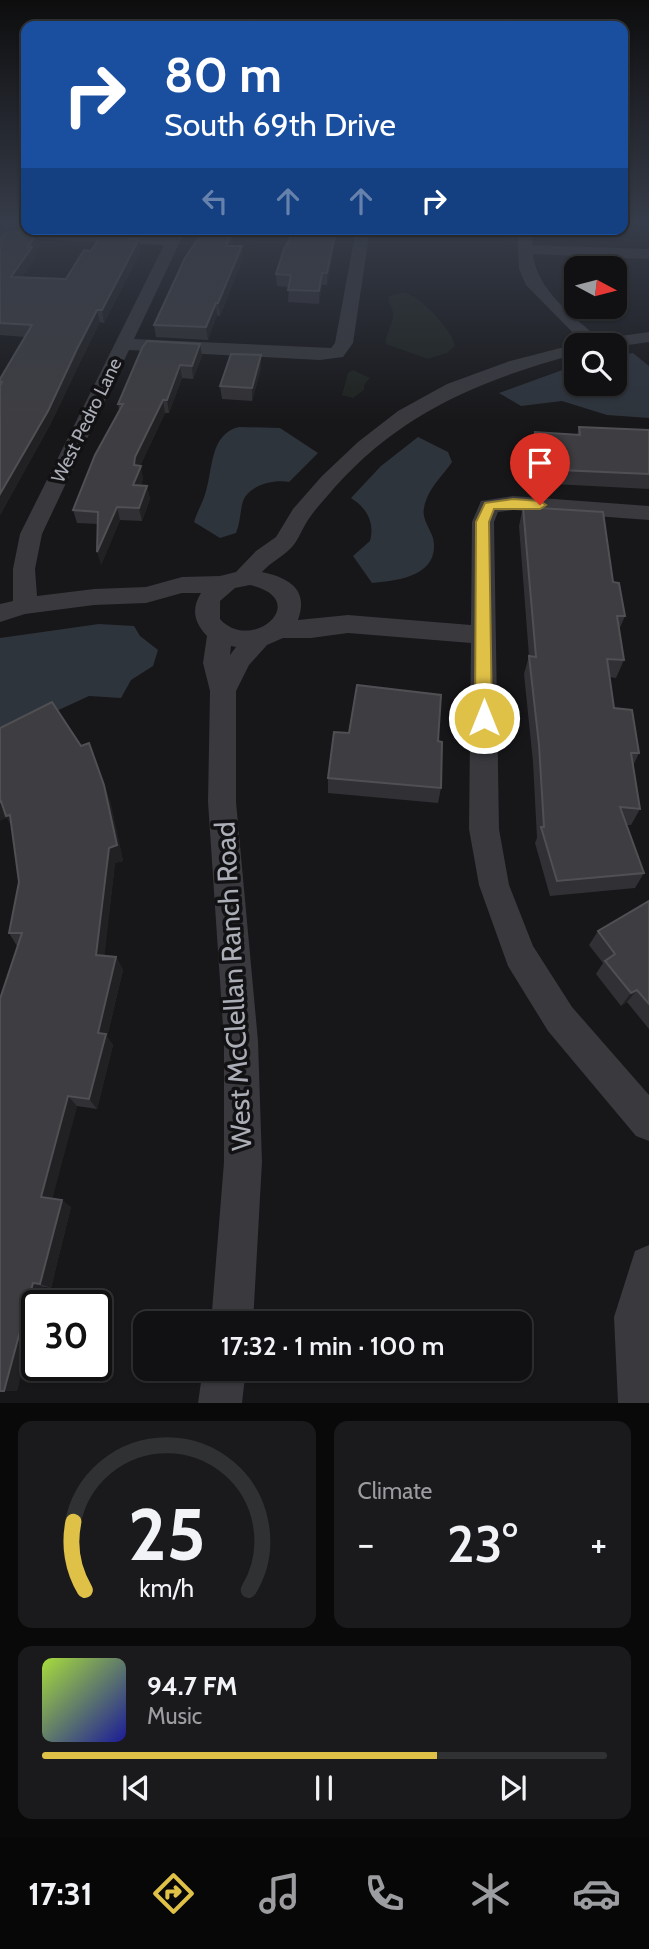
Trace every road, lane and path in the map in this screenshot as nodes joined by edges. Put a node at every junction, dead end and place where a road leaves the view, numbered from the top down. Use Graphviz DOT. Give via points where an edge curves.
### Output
graph roads {
  1 [pos="149,289"];
  2 [pos="353,289"];
  3 [pos="539,289"];
  4 [pos="583,333"];
  5 [pos="649,337"];
  6 [pos="627,340"];
  7 [pos="122,344"];
  8 [pos="564,352"];
  9 [pos="489,506"];
  10 [pos="649,513"];
  11 [pos="284,542"];
  12 [pos="233,581"];
  13 [pos="287,593"];
  14 [pos="146,595"];
  15 [pos="25,606"];
  16 [pos="0,613"];
  17 [pos="213,624"];
  18 [pos="348,624"];
  19 [pos="270,633"];
  20 [pos="484,635"];
  21 [pos="223,691"];
  22 [pos="649,1123"];
  23 [pos="649,1265"];
  24 [pos="233,1311"];
  25 [pos="223,1381"];
  26 [pos="220,1403"];
  27 [pos="640,1403"];
  1 -- 7 [label="street, West Pedro Lane"];
  2 -- 7 [label="street" via="344,343 337,353"];
  3 -- 4 [label="street"];
  5 -- 6 [label="street"];
  7 -- 15 [label="street, West Pedro Lane" via="31,534 24,569"];
  8 -- 11 [label="street" via="466,383 405,415 329,481 300,514"];
  9 -- 10 [label="street" via="513,503"];
  9 -- 20 [label="street" via="482,522"];
  11 -- 12 [label="street"];
  11 -- 13 [label="street"];
  12 -- 13 [label="street" via="263,578"];
  12 -- 14 [label="street" via="183,585"];
  12 -- 17 [label="street" via="207,600"];
  13 -- 18 [label="street"];
  13 -- 19 [label="street" via="293,609 288,620"];
  14 -- 15 [label="street"];
  14 -- 17 [label="street"];
  15 -- 16 [label="street"];
  17 -- 19 [label="street" via="238,639"];
  17 -- 21 [label="street, West McClellan Ranch Road"];
  18 -- 19 [label="street"];
  18 -- 20 [label="street"];
  19 -- 21 [label="street" via="240,659"];
  20 -- 22 [label="street" via="484,829 494,885 520,955 560,1019"];
  21 -- 24 [label="street, West McClellan Ranch Road" via="222,802 241,1041 243,1162"];
  23 -- 27 [label="street" via="635,1317"];
  25 -- 26 [label="street"];
}
